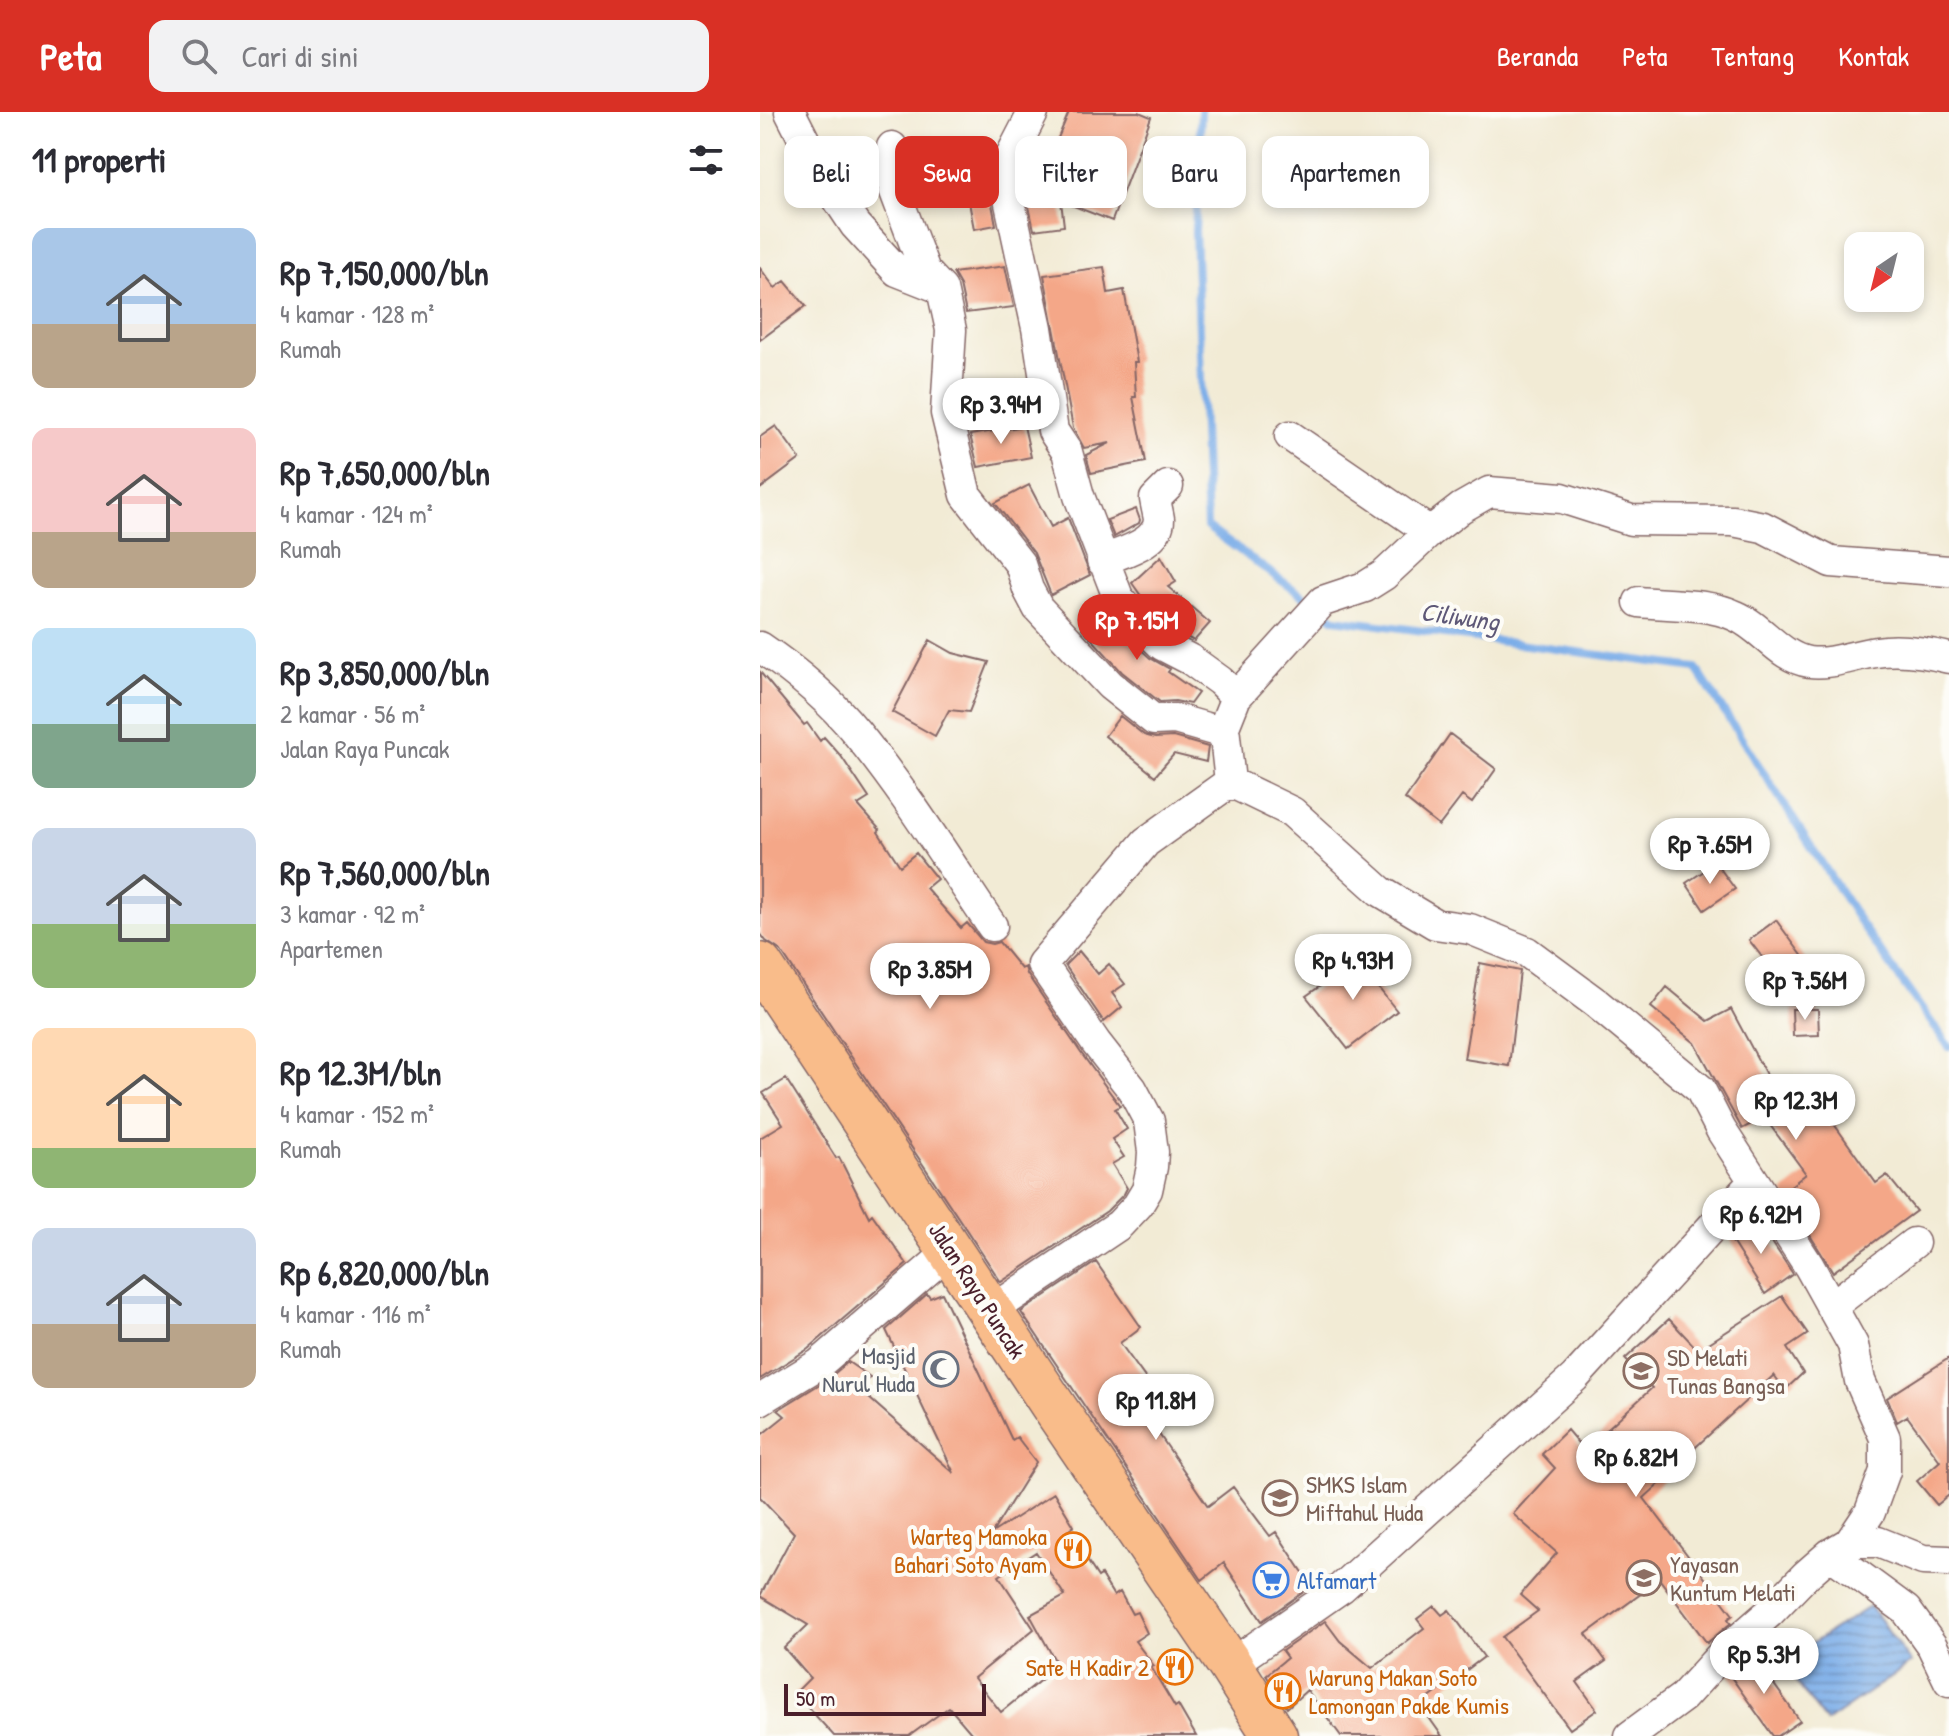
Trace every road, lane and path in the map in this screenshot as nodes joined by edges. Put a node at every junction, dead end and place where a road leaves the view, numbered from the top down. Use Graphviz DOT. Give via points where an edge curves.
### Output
graph roads {
  1 [pos="790,112"];
  2 [pos="1033,113"];
  3 [pos="892,147"];
  4 [pos="942,289"];
  5 [pos="1290,436"];
  6 [pos="1168,486"];
  7 [pos="1430,532"];
  8 [pos="1102,561"];
  9 [pos="1949,571"];
  10 [pos="1639,602"];
  11 [pos="760,647"];
  12 [pos="1949,658"];
  13 [pos="1236,697"];
  14 [pos="1224,733"];
  15 [pos="1230,782"];
  16 [pos="992,926"];
  17 [pos="760,965"];
  18 [pos="1754,1181"];
  19 [pos="1914,1243"];
  20 [pos="951,1250"];
  21 [pos="1831,1307"];
  22 [pos="991,1311"];
  23 [pos="760,1400"];
  24 [pos="1840,1548"];
  25 [pos="1949,1561"];
  26 [pos="1230,1665"];
  27 [pos="1949,1681"];
  28 [pos="1275,1736"];
  29 [pos="1630,1736"];
  1 -- 4 [label="street" via="855,225 897,271"];
  2 -- 8 [label="street" via="1003,171 1053,431 1067,452"];
  3 -- 4 [label="street" via="894,189 925,271"];
  4 -- 14 [label="street" via="951,330 946,413 966,495 1020,564 1038,608 1110,685 1154,720 1175,719"];
  5 -- 7 [label="street"];
  6 -- 8 [label="street" via="1155,499 1159,520 1150,539"];
  7 -- 9 [label="street" via="1489,492 1521,493 1562,498 1631,520 1733,521 1763,527 1831,562"];
  7 -- 13 [label="street" via="1384,575 1323,601"];
  8 -- 13 [label="street" via="1118,597 1138,622"];
  10 -- 12 [label="street" via="1730,613 1804,661 1889,650"];
  11 -- 16 [label="street" via="855,731"];
  13 -- 14 [label="street"];
  14 -- 15 [label="street"];
  15 -- 18 [label="street" via="1292,812 1380,891 1435,924 1470,929 1527,952 1596,1003 1700,1089"];
  15 -- 22 [label="street" via="1146,842 1042,964 1138,1099 1149,1121 1152,1167 1147,1190 1119,1225"];
  17 -- 20 [label="highway, Jalan Raya Puncak"];
  18 -- 21 [label="street"];
  18 -- 26 [label="street" via="1575,1377 1341,1588"];
  19 -- 21 [label="street"];
  20 -- 22 [label="highway, Jalan Raya Puncak"];
  20 -- 23 [label="street" via="819,1364"];
  21 -- 24 [label="street" via="1853,1345 1886,1454 1870,1512"];
  22 -- 26 [label="highway, Jalan Raya Puncak"];
  24 -- 25 [label="street" via="1878,1542 1923,1560"];
  24 -- 27 [label="street" via="1906,1610"];
  24 -- 29 [label="street" via="1723,1653 1683,1697"];
  26 -- 28 [label="highway, Jalan Raya Puncak"];
}
